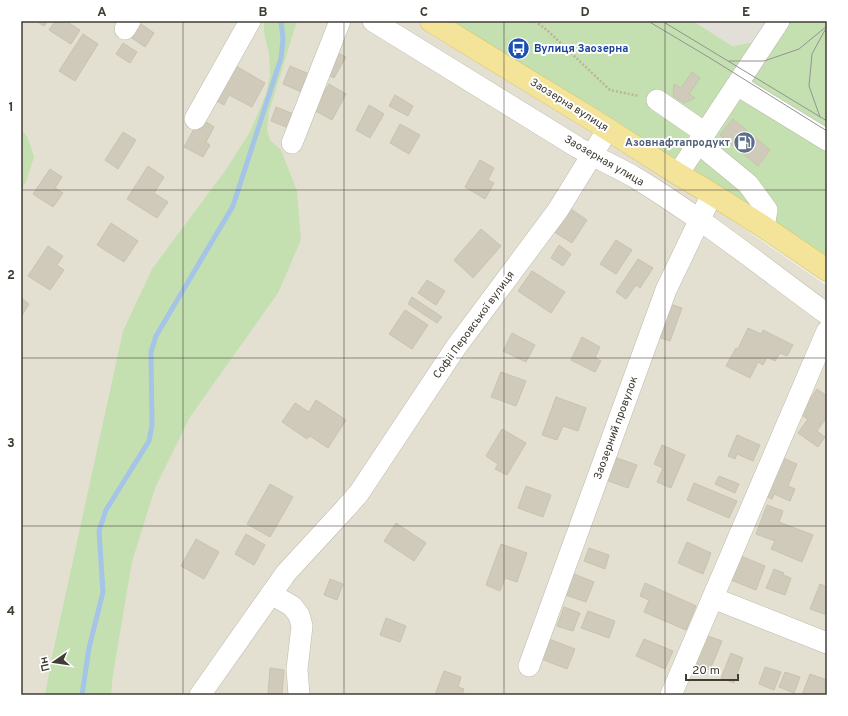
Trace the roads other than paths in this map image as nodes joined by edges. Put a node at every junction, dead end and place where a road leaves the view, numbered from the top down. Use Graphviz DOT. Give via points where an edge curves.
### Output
graph roads {
  1 [pos="250,21"];
  2 [pos="340,21"];
  3 [pos="373,21"];
  4 [pos="431,21"];
  5 [pos="779,21"];
  6 [pos="737,85"];
  7 [pos="657,100"];
  8 [pos="195,119"];
  9 [pos="608,129"];
  10 [pos="701,138"];
  11 [pos="827,140"];
  12 [pos="292,143"];
  13 [pos="592,155"];
  14 [pos="678,174"];
  15 [pos="712,194"];
  16 [pos="699,220"];
  17 [pos="764,227"];
  18 [pos="827,270"];
  19 [pos="827,314"];
  20 [pos="827,331"];
  21 [pos="271,594"];
  22 [pos="713,598"];
  23 [pos="827,643"];
  24 [pos="529,666"];
  25 [pos="200,695"];
  26 [pos="299,695"];
  27 [pos="671,695"];
  1 -- 8 [label="street"];
  2 -- 12 [label="street"];
  3 -- 13 [label="street, Заозерная улица"];
  4 -- 9 [label="main road, Заозерна вулиця"];
  5 -- 6 [label="street"];
  6 -- 10 [label="street"];
  6 -- 11 [label="street"];
  7 -- 10 [label="street"];
  9 -- 13 [label="street, Софіі Перовської вулиця"];
  9 -- 14 [label="main road, Заозерна вулиця"];
  10 -- 14 [label="street"];
  10 -- 17 [label="street" via="748,184 767,210"];
  13 -- 16 [label="street, Заозерная улица" via="635,178"];
  13 -- 21 [label="street, Софіі Перовської вулиця" via="558,210 456,347 360,493 286,573"];
  14 -- 15 [label="main road, Заозерна вулиця"];
  15 -- 16 [label="street, Заозерний провулок"];
  15 -- 17 [label="main road, Заозерна вулиця"];
  16 -- 19 [label="street, Заозерная улица"];
  16 -- 24 [label="street, Заозерний провулок" via="666,290"];
  17 -- 18 [label="main road, Заозерна вулиця"];
  20 -- 22 [label="street"];
  21 -- 25 [label="street, Софіі Перовської вулиця"];
  21 -- 26 [label="street" via="292,606 299,614 302,626 297,669"];
  22 -- 23 [label="street"];
  22 -- 27 [label="street"];
}
